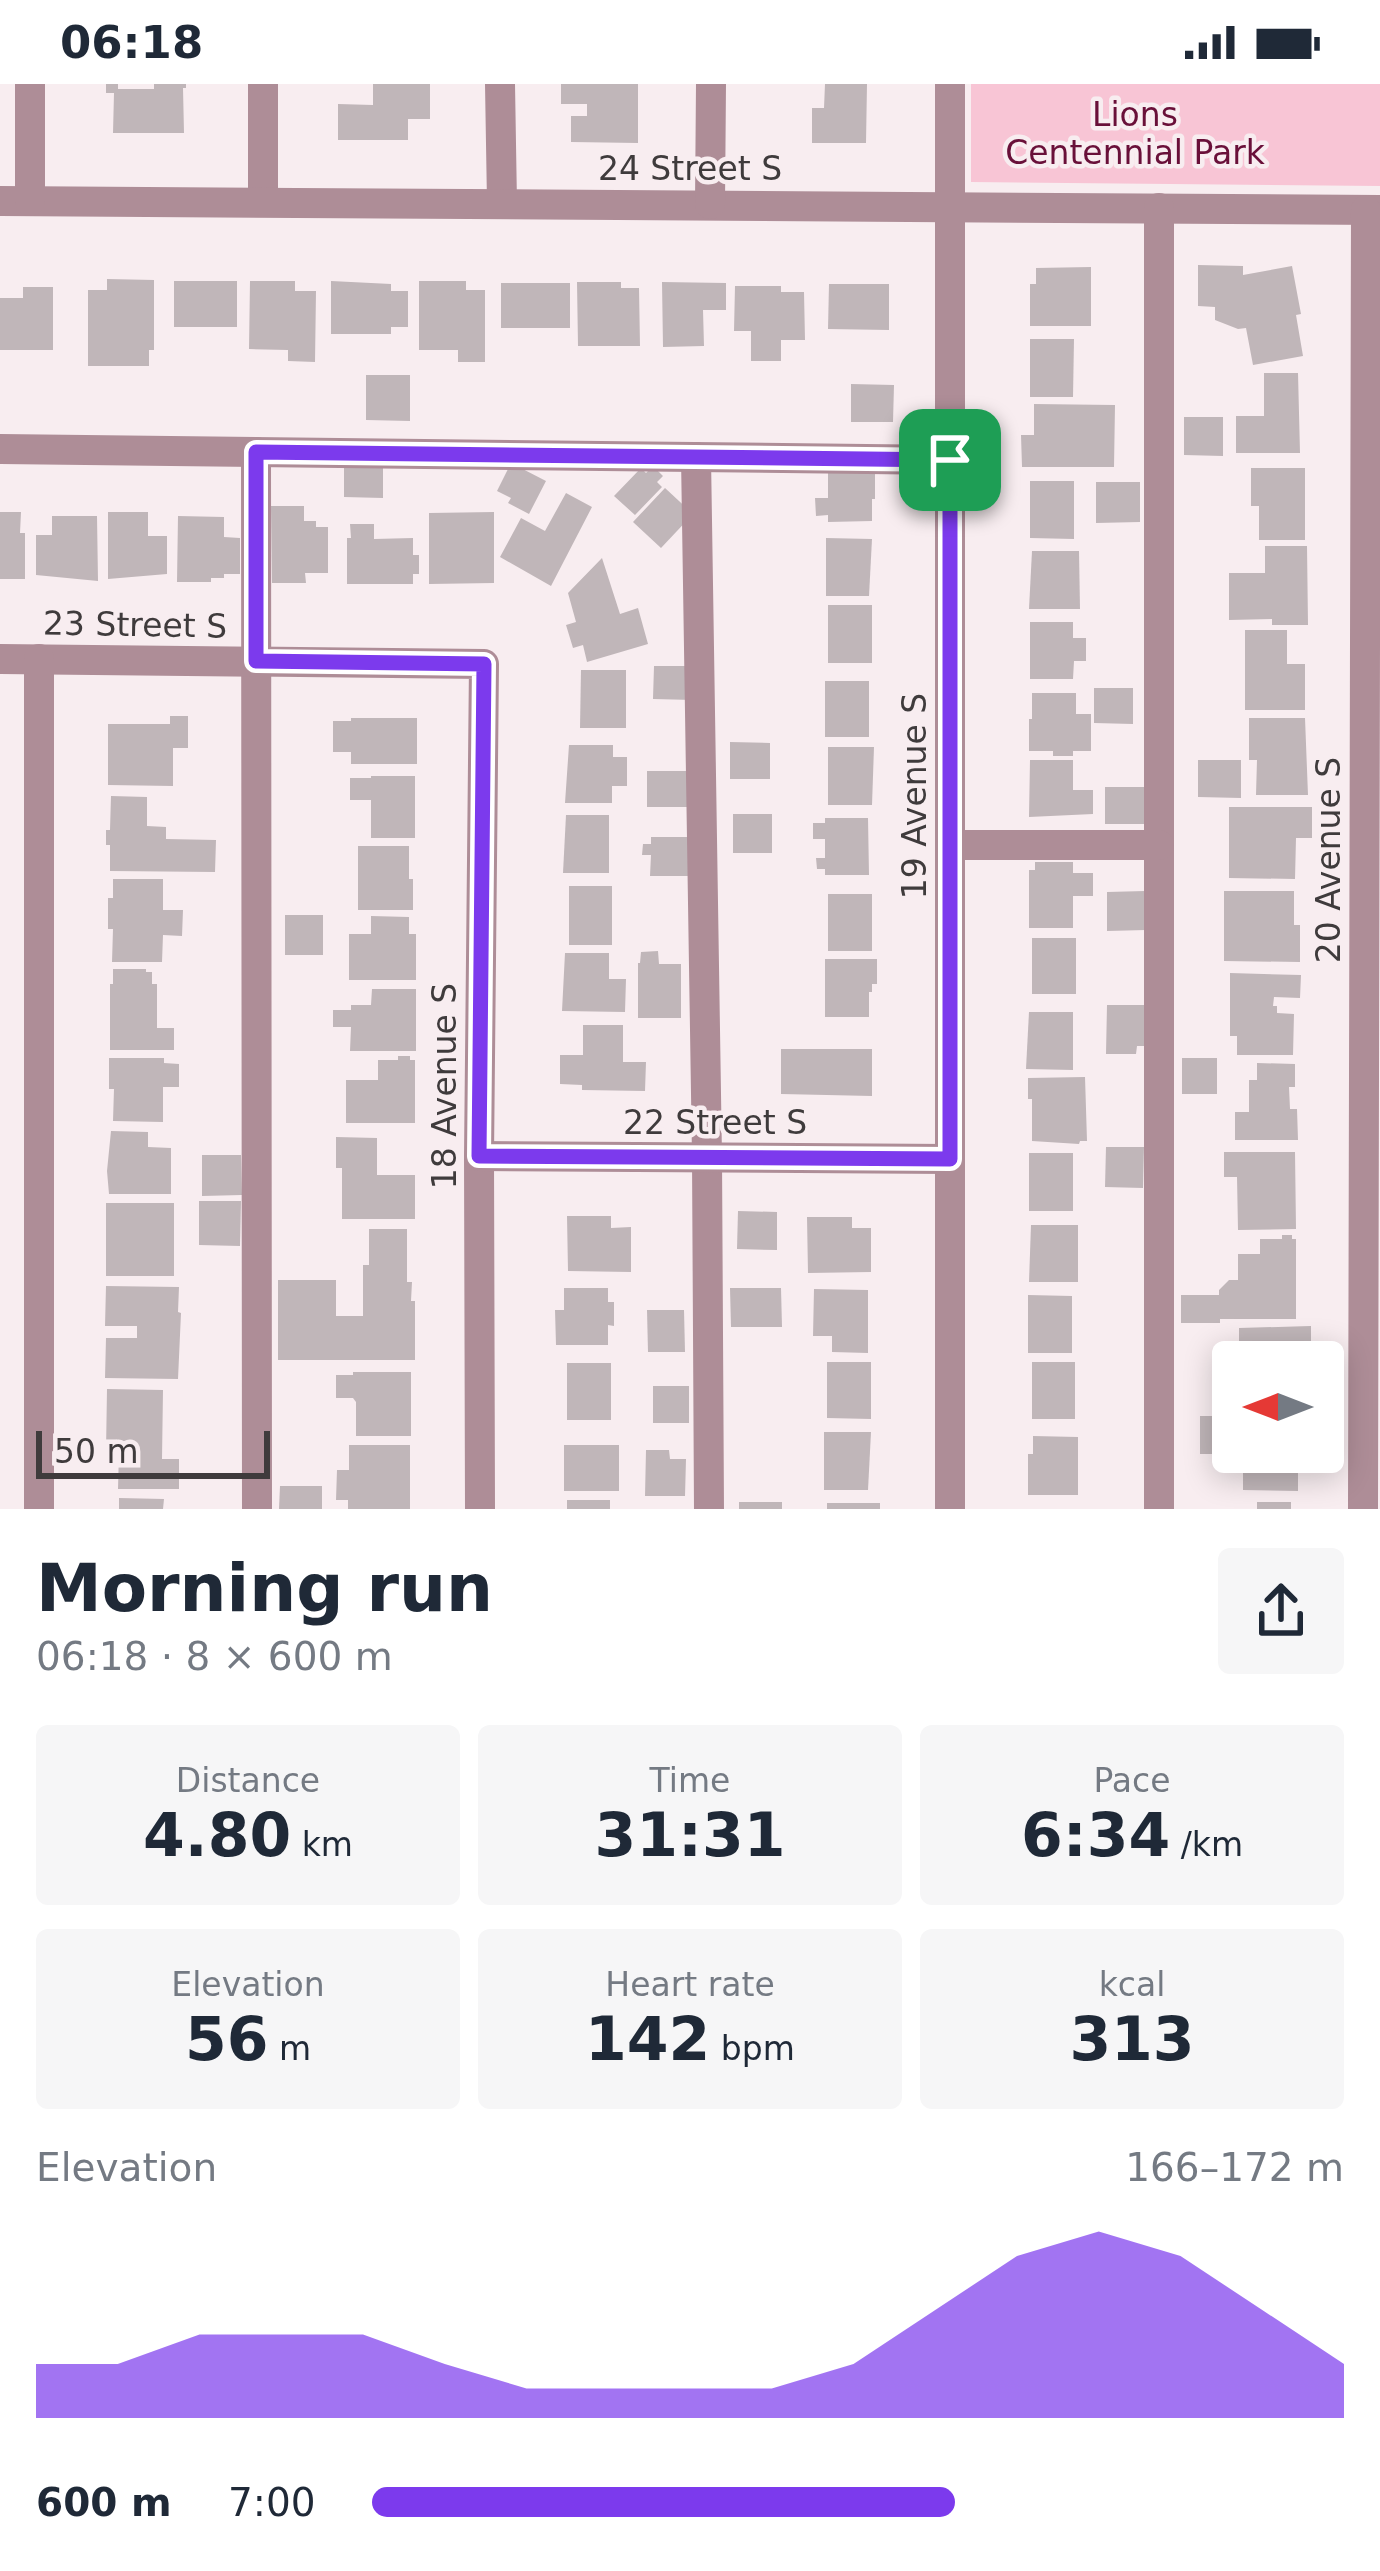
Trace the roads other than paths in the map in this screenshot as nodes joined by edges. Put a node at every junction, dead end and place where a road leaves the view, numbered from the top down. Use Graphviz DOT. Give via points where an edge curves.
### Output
graph roads {
  1 [pos="30,84"];
  2 [pos="263,84"];
  3 [pos="500,84"];
  4 [pos="711,84"];
  5 [pos="950,84"];
  6 [pos="15,201"];
  7 [pos="263,202"];
  8 [pos="502,203"];
  9 [pos="710,204"];
  10 [pos="950,206"];
  11 [pos="1159,208"];
  12 [pos="1373,210"];
  13 [pos="0,449"];
  14 [pos="256,452"];
  15 [pos="696,457"];
  16 [pos="950,460"];
  17 [pos="0,659"];
  18 [pos="40,659"];
  19 [pos="256,661"];
  20 [pos="484,664"];
  21 [pos="950,845"];
  22 [pos="1159,845"];
  23 [pos="479,1156"];
  24 [pos="707,1157"];
  25 [pos="950,1159"];
  26 [pos="39,1509"];
  27 [pos="257,1509"];
  28 [pos="480,1509"];
  29 [pos="709,1509"];
  30 [pos="950,1509"];
  31 [pos="1159,1509"];
  32 [pos="1363,1509"];
  1 -- 6 [label="street"];
  2 -- 7 [label="street"];
  3 -- 8 [label="street"];
  4 -- 9 [label="street"];
  5 -- 10 [label="street, 19 Avenue S"];
  6 -- 7 [label="street, 24 Street S"];
  7 -- 8 [label="street, 24 Street S"];
  8 -- 9 [label="street, 24 Street S"];
  9 -- 10 [label="street, 24 Street S"];
  10 -- 11 [label="street, 24 Street S"];
  10 -- 16 [label="street, 19 Avenue S"];
  11 -- 12 [label="street, 24 Street S"];
  11 -- 22 [label="street"];
  12 -- 32 [label="street, 20 Avenue S"];
  13 -- 14 [label="street"];
  14 -- 15 [label="street"];
  14 -- 19 [label="street"];
  15 -- 16 [label="street"];
  15 -- 24 [label="street"];
  16 -- 21 [label="street, 19 Avenue S"];
  17 -- 18 [label="street, 23 Street S"];
  18 -- 19 [label="street, 23 Street S"];
  18 -- 26 [label="street"];
  19 -- 20 [label="street, 23 Street S"];
  19 -- 27 [label="street"];
  20 -- 23 [label="street, 18 Avenue S"];
  21 -- 22 [label="street"];
  21 -- 25 [label="street, 19 Avenue S"];
  22 -- 31 [label="street"];
  23 -- 24 [label="street, 22 Street S"];
  23 -- 28 [label="street, 18 Avenue S"];
  24 -- 25 [label="street, 22 Street S"];
  24 -- 29 [label="street"];
  25 -- 30 [label="street, 19 Avenue S"];
}
